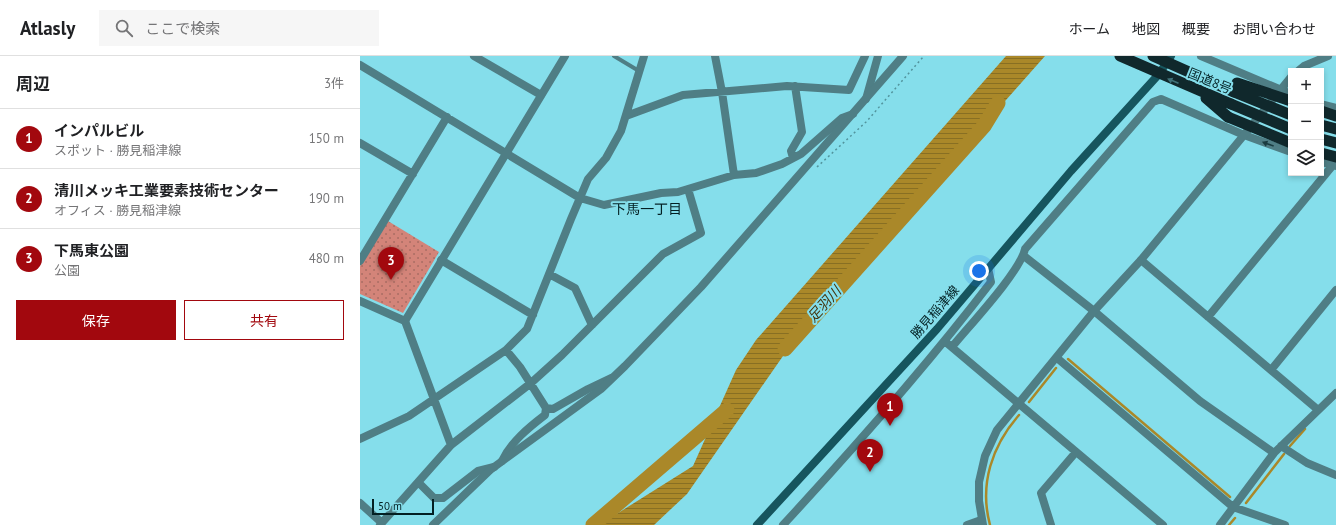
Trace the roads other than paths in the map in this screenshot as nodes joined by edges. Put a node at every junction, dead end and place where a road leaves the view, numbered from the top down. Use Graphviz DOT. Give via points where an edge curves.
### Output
graph roads {
  1 [pos="565,56"];
  2 [pos="614,56"];
  3 [pos="644,56"];
  4 [pos="715,56"];
  5 [pos="865,56"];
  6 [pos="878,56"];
  7 [pos="903,56"];
  8 [pos="1120,56"];
  9 [pos="1202,56"];
  10 [pos="1328,56"];
  11 [pos="480,57"];
  12 [pos="1162,58"];
  13 [pos="360,65"];
  14 [pos="1302,68"];
  15 [pos="640,72"];
  16 [pos="1154,72"];
  17 [pos="1288,81"];
  18 [pos="795,86"];
  19 [pos="1236,88"];
  20 [pos="1280,90"];
  21 [pos="1198,91"];
  22 [pos="722,92"];
  23 [pos="1288,93"];
  24 [pos="541,96"];
  25 [pos="1288,100"];
  26 [pos="865,101"];
  27 [pos="1324,105"];
  28 [pos="1336,108"];
  29 [pos="1324,112"];
  30 [pos="854,114"];
  31 [pos="1288,114"];
  32 [pos="626,116"];
  33 [pos="1336,116"];
  34 [pos="447,117"];
  35 [pos="1324,126"];
  36 [pos="1288,128"];
  37 [pos="1336,129"];
  38 [pos="1244,135"];
  39 [pos="1324,140"];
  40 [pos="360,142"];
  41 [pos="1288,142"];
  42 [pos="1336,143"];
  43 [pos="1288,151"];
  44 [pos="506,152"];
  45 [pos="1324,154"];
  46 [pos="793,158"];
  47 [pos="1335,161"];
  48 [pos="1324,162"];
  49 [pos="413,174"];
  50 [pos="734,175"];
  51 [pos="688,189"];
  52 [pos="580,198"];
  53 [pos="1024,256"];
  54 [pos="441,260"];
  55 [pos="1141,260"];
  56 [pos="360,261"];
  57 [pos="988,268"];
  58 [pos="549,274"];
  59 [pos="1336,290"];
  60 [pos="360,301"];
  61 [pos="1094,311"];
  62 [pos="533,315"];
  63 [pos="1208,317"];
  64 [pos="405,321"];
  65 [pos="592,325"];
  66 [pos="949,344"];
  67 [pos="506,350"];
  68 [pos="1057,358"];
  69 [pos="1271,370"];
  70 [pos="614,377"];
  71 [pos="531,383"];
  72 [pos="1336,393"];
  73 [pos="435,399"];
  74 [pos="1019,403"];
  75 [pos="546,408"];
  76 [pos="1317,409"];
  77 [pos="360,439"];
  78 [pos="451,445"];
  79 [pos="1281,446"];
  80 [pos="1076,452"];
  81 [pos="1274,452"];
  82 [pos="502,461"];
  83 [pos="494,467"];
  84 [pos="1336,475"];
  85 [pos="418,482"];
  86 [pos="360,503"];
  87 [pos="1233,506"];
  88 [pos="982,522"];
  89 [pos="381,524"];
  90 [pos="433,525"];
  91 [pos="757,525"];
  92 [pos="783,525"];
  93 [pos="967,525"];
  94 [pos="1051,525"];
  95 [pos="1163,525"];
  96 [pos="1220,525"];
  97 [pos="1285,525"];
  1 -- 24 [label="street"];
  2 -- 15 [label="lane"];
  3 -- 15 [label="street"];
  4 -- 22 [label="street"];
  5 -- 18 [label="street" via="849,90"];
  6 -- 26 [label="street"];
  7 -- 26 [label="street"];
  8 -- 16 [label="highway, 国道8号"];
  9 -- 20 [label="street"];
  10 -- 14 [label="street"];
  11 -- 24 [label="street"];
  12 -- 16 [label="main road, 勝見稲津線"];
  12 -- 19 [label="highway, 国道8号" via="1201,76"];
  13 -- 34 [label="street"];
  15 -- 32 [label="street"];
  21 -- 16 [label="highway, 国道8号, one-way"];
  16 -- 57 [label="main road, 勝見稲津線"];
  17 -- 20 [label="street"];
  18 -- 22 [label="street"];
  18 -- 46 [label="street" via="802,132 791,151"];
  19 -- 25 [label="highway, bridge"];
  19 -- 31 [label="highway, 国道8号, bridge"];
  20 -- 23 [label="street"];
  20 -- 38 [label="street"];
  21 -- 36 [label="highway, 国道8号, bridge"];
  21 -- 41 [label="highway, bridge" via="1228,117"];
  22 -- 32 [label="street" via="682,95"];
  22 -- 50 [label="street"];
  24 -- 44 [label="street"];
  26 -- 30 [label="street"];
  27 -- 28 [label="street"];
  29 -- 33 [label="highway"];
  30 -- 46 [label="street" via="842,118"];
  30 -- 70 [label="street" via="701,288"];
  32 -- 52 [label="street" via="616,144 588,179"];
  34 -- 44 [label="street"];
  34 -- 49 [label="street"];
  35 -- 37 [label="highway"];
  43 -- 38 [label="street, one-way"];
  38 -- 53 [label="street" via="1160,99 1153,102 1026,250"];
  38 -- 55 [label="street"];
  39 -- 42 [label="highway"];
  40 -- 49 [label="street"];
  44 -- 52 [label="street"];
  44 -- 54 [label="street"];
  45 -- 47 [label="highway"];
  46 -- 50 [label="street" via="756,173"];
  47 -- 48 [label="street"];
  47 -- 63 [label="street"];
  49 -- 56 [label="street"];
  50 -- 51 [label="street"];
  51 -- 52 [label="street" via="604,205"];
  51 -- 65 [label="street" via="701,233 663,254"];
  52 -- 58 [label="street"];
  53 -- 61 [label="street"];
  53 -- 66 [label="street"];
  54 -- 62 [label="street"];
  54 -- 64 [label="street"];
  55 -- 61 [label="street"];
  55 -- 63 [label="street"];
  57 -- 66 [label="street" via="991,282"];
  57 -- 91 [label="main road, 勝見稲津線" via="937,329"];
  58 -- 62 [label="street"];
  58 -- 65 [label="street" via="575,288"];
  59 -- 69 [label="street"];
  60 -- 64 [label="street"];
  61 -- 68 [label="street"];
  61 -- 81 [label="street" via="1200,401"];
  62 -- 67 [label="street" via="527,329"];
  63 -- 69 [label="street"];
  64 -- 73 [label="street"];
  65 -- 71 [label="street"];
  66 -- 74 [label="street"];
  66 -- 92 [label="street"];
  67 -- 71 [label="street"];
  67 -- 73 [label="street"];
  68 -- 74 [label="street"];
  68 -- 87 [label="street"];
  69 -- 76 [label="street"];
  70 -- 75 [label="street" via="553,409"];
  70 -- 82 [label="street"];
  71 -- 75 [label="street"];
  71 -- 78 [label="street"];
  72 -- 76 [label="street"];
  73 -- 77 [label="street" via="409,416"];
  73 -- 78 [label="street"];
  74 -- 80 [label="street"];
  74 -- 88 [label="street" via="997,430 985,456 979,482"];
  75 -- 82 [label="street" via="545,415 507,450"];
  76 -- 79 [label="street"];
  78 -- 85 [label="street"];
  79 -- 81 [label="street"];
  79 -- 84 [label="street" via="1307,463"];
  80 -- 94 [label="street" via="1041,493"];
  80 -- 95 [label="street"];
  81 -- 87 [label="street"];
  82 -- 83 [label="street"];
  83 -- 85 [label="street" via="478,471 448,495 438,499"];
  83 -- 90 [label="street"];
  85 -- 89 [label="street"];
  86 -- 89 [label="street"];
  87 -- 96 [label="street"];
  87 -- 97 [label="street"];
  88 -- 93 [label="street"];
}
